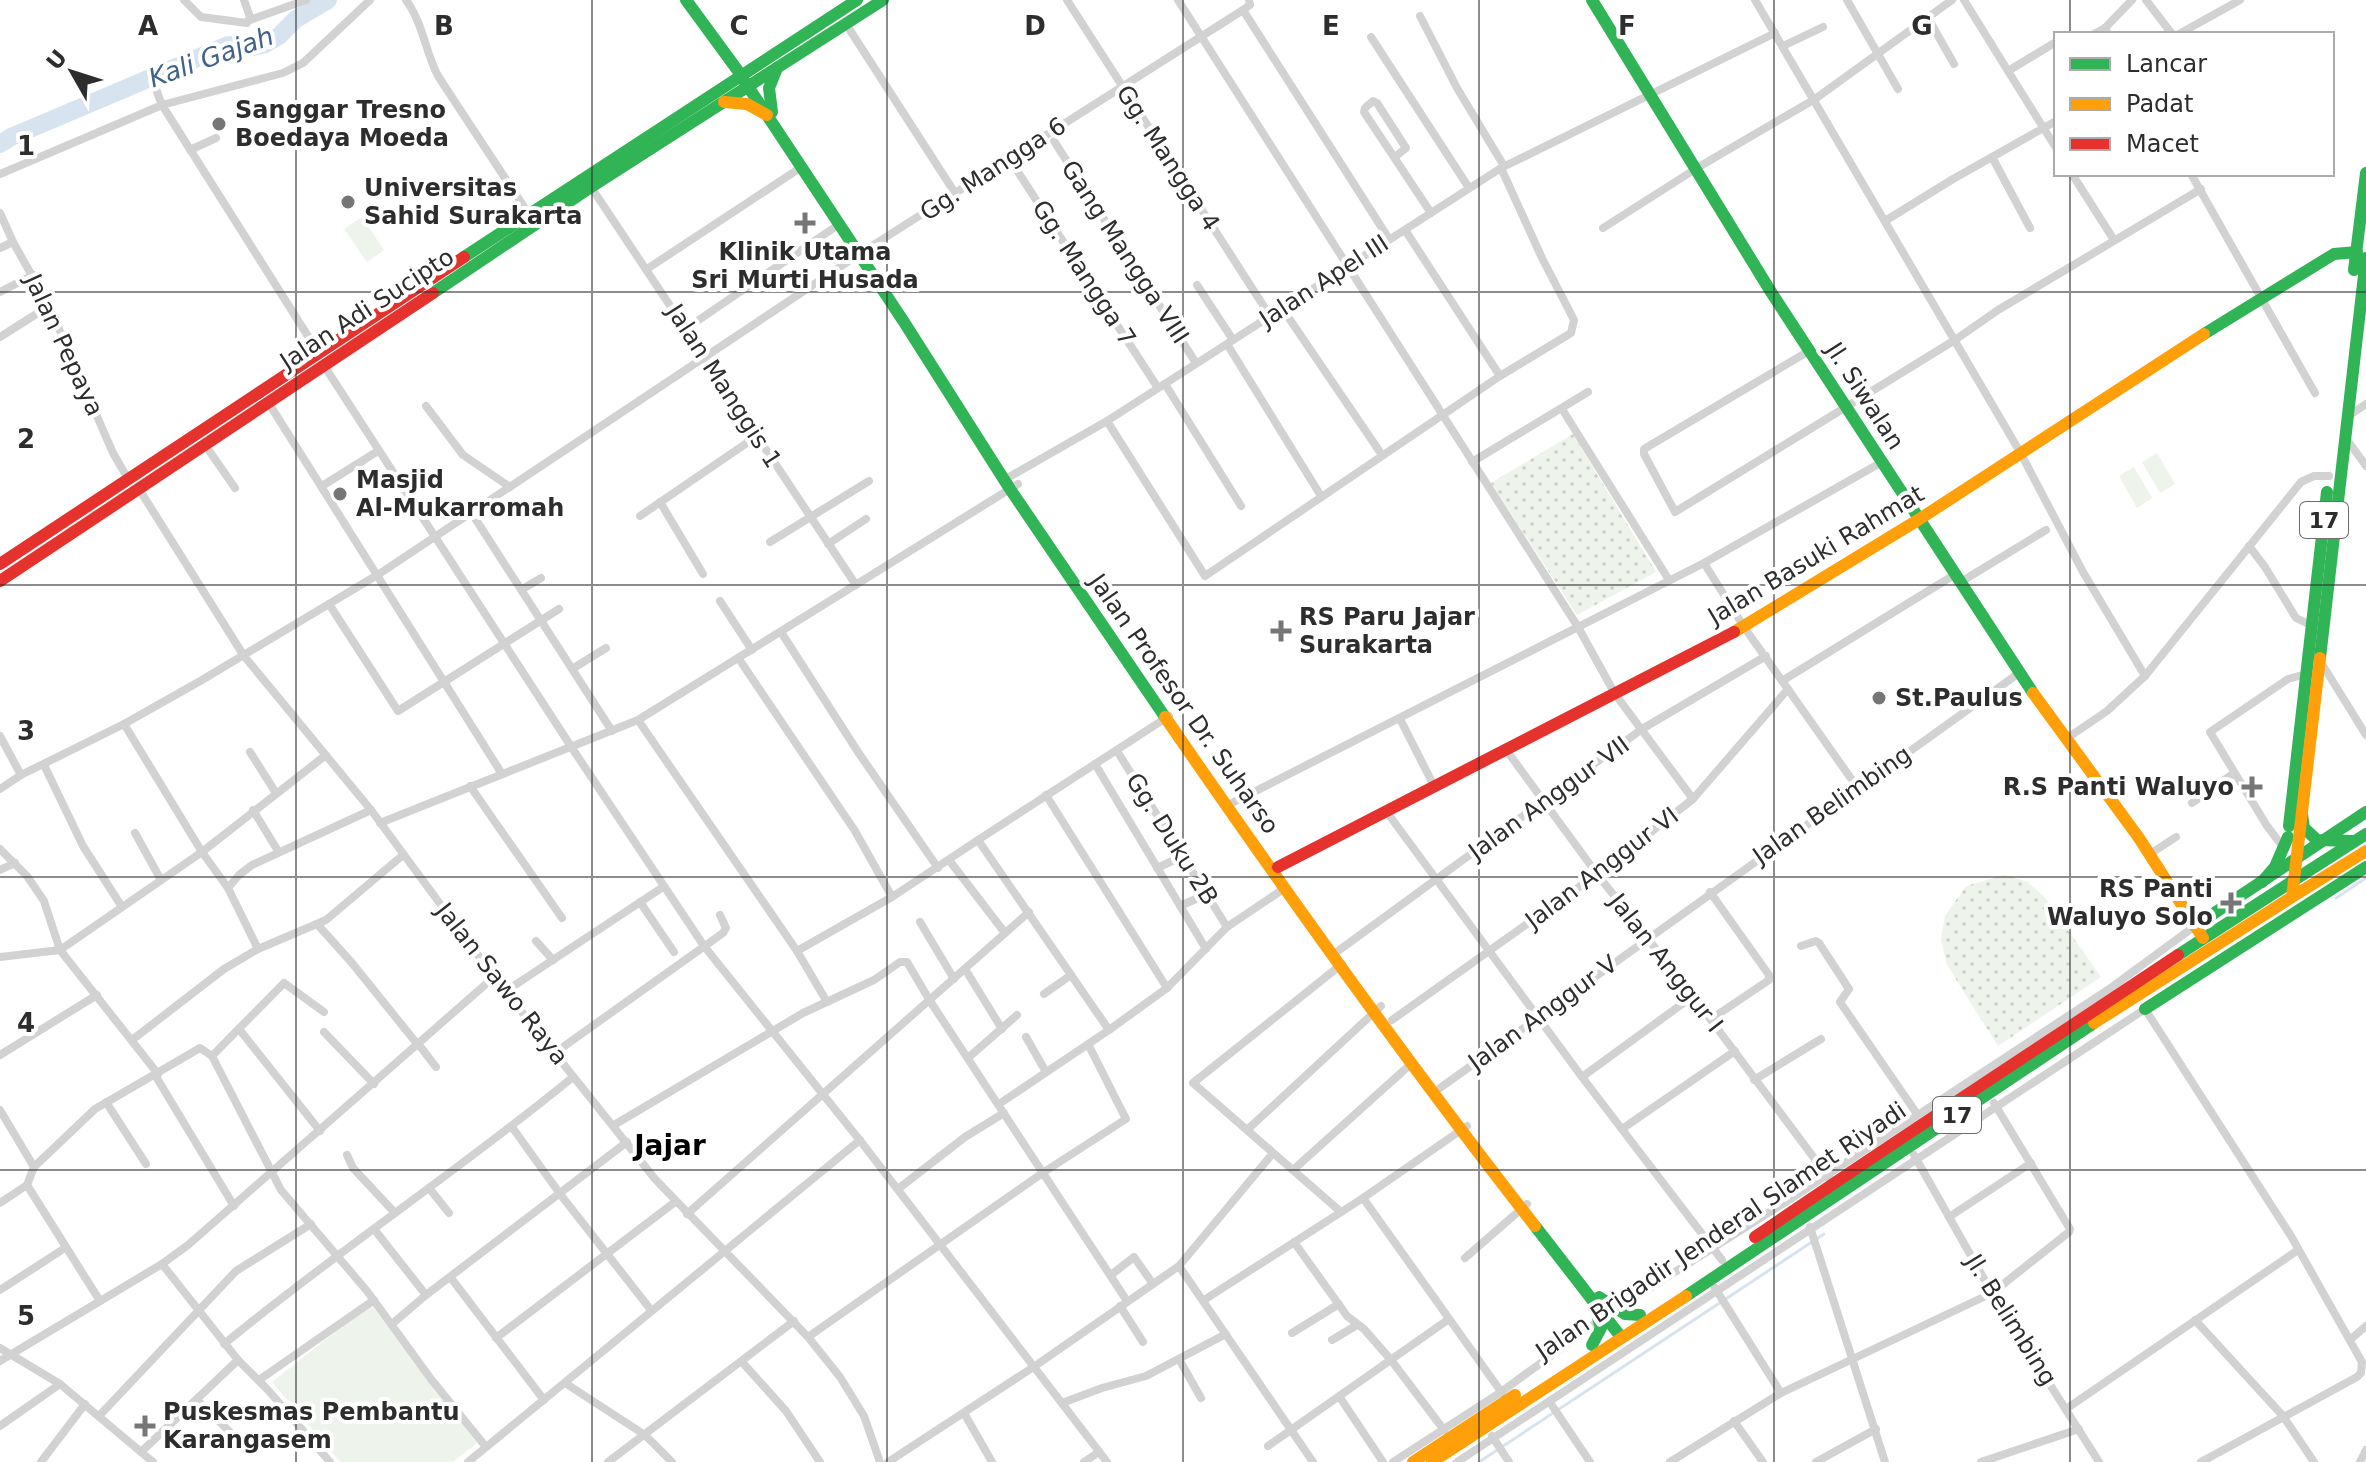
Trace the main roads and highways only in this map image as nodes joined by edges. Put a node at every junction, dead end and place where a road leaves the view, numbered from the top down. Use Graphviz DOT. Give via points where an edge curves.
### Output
graph roads {
  1 [pos="686,0"];
  2 [pos="857,0"];
  3 [pos="883,0"];
  4 [pos="1592,0"];
  5 [pos="778,66"];
  6 [pos="744,76"];
  7 [pos="723,102"];
  8 [pos="769,113"];
  9 [pos="2366,173"];
  10 [pos="2365,194"];
  11 [pos="861,253"];
  12 [pos="2363,254"];
  13 [pos="321,358"];
  14 [pos="1918,520"];
  15 [pos="0,564"];
  16 [pos="0,581"];
  17 [pos="1169,716"];
  18 [pos="2306,734"];
  19 [pos="2302,805"];
  20 [pos="2366,812"];
  21 [pos="2361,837"];
  22 [pos="2322,841"];
  23 [pos="2289,848"];
  24 [pos="2366,851"];
  25 [pos="2285,867"];
  26 [pos="2366,867"];
  27 [pos="1276,869"];
  28 [pos="2294,879"];
  29 [pos="2262,882"];
  30 [pos="2281,888"];
  31 [pos="2292,897"];
  32 [pos="2279,905"];
  33 [pos="2195,926"];
  34 [pos="2203,938"];
  35 [pos="2136,996"];
  36 [pos="1378,1009"];
  37 [pos="1464,1128"];
  38 [pos="1799,1205"];
  39 [pos="1596,1298"];
  40 [pos="1614,1323"];
  41 [pos="1413,1462"];
  42 [pos="1432,1462"];
  1 -- 6 [label="main road, Jalan Profesor Dr. Suharso"];
  2 -- 6 [label="main road, Jalan Adi Sucipto"];
  3 -- 5 [label="main road, Jalan Adi Sucipto"];
  4 -- 14 [label="main road, Jl. Siwalan"];
  5 -- 6 [label="main road, Jalan Adi Sucipto"];
  5 -- 8 [label="main road" via="769,79"];
  6 -- 7 [label="main road, Jalan Adi Sucipto"];
  6 -- 8 [label="main road, Jalan Profesor Dr. Suharso"];
  6 -- 13 [label="main road, Jalan Adi Sucipto" via="528,213"];
  7 -- 8 [label="main road" via="739,101"];
  7 -- 13 [label="main road, Jalan Adi Sucipto"];
  8 -- 11 [label="main road, Jalan Profesor Dr. Suharso"];
  8 -- 11 [label="main road, Jalan Profesor Dr. Suharso" via="800,168"];
  9 -- 10 [label="main road, 17"];
  10 -- 12 [label="main road, 17"];
  11 -- 17 [label="main road, Jalan Profesor Dr. Suharso"];
  12 -- 14 [label="main road, Jalan Basuki Rahmat" via="2338,253 2261,297"];
  12 -- 18 [label="main road, 17" via="2320,660"];
  12 -- 18 [label="main road, 17" via="2322,476"];
  13 -- 15 [label="main road, Jalan Adi Sucipto" via="127,477"];
  13 -- 16 [label="main road, Jalan Adi Sucipto" via="268,401"];
  14 -- 27 [label="main road, Jalan Basuki Rahmat" via="1744,627"];
  14 -- 33 [label="main road, Jl. Siwalan"];
  17 -- 27 [label="main road, Jalan Profesor Dr. Suharso"];
  17 -- 27 [label="main road, Jalan Profesor Dr. Suharso"];
  18 -- 19 [label="main road, 17"];
  18 -- 23 [label="main road, 17"];
  19 -- 22 [label="main road" via="2304,828"];
  19 -- 23 [label="main road, 17"];
  20 -- 22 [label="main road"];
  21 -- 22 [label="main road"];
  21 -- 28 [label="main road, Jalan Brigadir Jenderal Slamet Riyadi"];
  22 -- 23 [label="main road"];
  23 -- 25 [label="main road"];
  23 -- 28 [label="main road, 17"];
  23 -- 29 [label="main road"];
  24 -- 31 [label="main road, Jalan Brigadir Jenderal Slamet Riyadi"];
  25 -- 29 [label="main road"];
  25 -- 30 [label="main road"];
  26 -- 35 [label="main road" via="2148,1013"];
  27 -- 36 [label="main road, Jalan Profesor Dr. Suharso"];
  28 -- 30 [label="main road, Jalan Brigadir Jenderal Slamet Riyadi"];
  28 -- 31 [label="main road, 17"];
  29 -- 33 [label="main road"];
  30 -- 32 [label="main road"];
  30 -- 34 [label="main road, Jalan Brigadir Jenderal Slamet Riyadi / 17"];
  31 -- 32 [label="main road, Jalan Brigadir Jenderal Slamet Riyadi / 17"];
  32 -- 35 [label="main road, Jalan Brigadir Jenderal Slamet Riyadi / 17"];
  33 -- 34 [label="main road, Jl. Siwalan"];
  34 -- 38 [label="main road, Jalan Brigadir Jenderal Slamet Riyadi / 17" via="2012,1066 1844,1168"];
  35 -- 38 [label="main road, Jalan Brigadir Jenderal Slamet Riyadi / 17" via="1909,1146 1849,1194"];
  36 -- 37 [label="main road, Jalan Profesor Dr. Suharso" via="1412,1063"];
  36 -- 37 [label="main road, Jalan Profesor Dr. Suharso" via="1392,1020"];
  37 -- 39 [label="main road, Jalan Profesor Dr. Suharso"];
  38 -- 40 [label="main road, Jalan Brigadir Jenderal Slamet Riyadi / 17" via="1640,1315"];
  38 -- 40 [label="main road, Jalan Brigadir Jenderal Slamet Riyadi / 17" via="1713,1286"];
  39 -- 40 [label="main road"];
  39 -- 40 [label="main road"];
  40 -- 41 [label="main road, Jalan Brigadir Jenderal Slamet Riyadi / 17" via="1592,1345 1446,1433"];
  40 -- 42 [label="main road, Jalan Brigadir Jenderal Slamet Riyadi / 17" via="1543,1390"];
}
